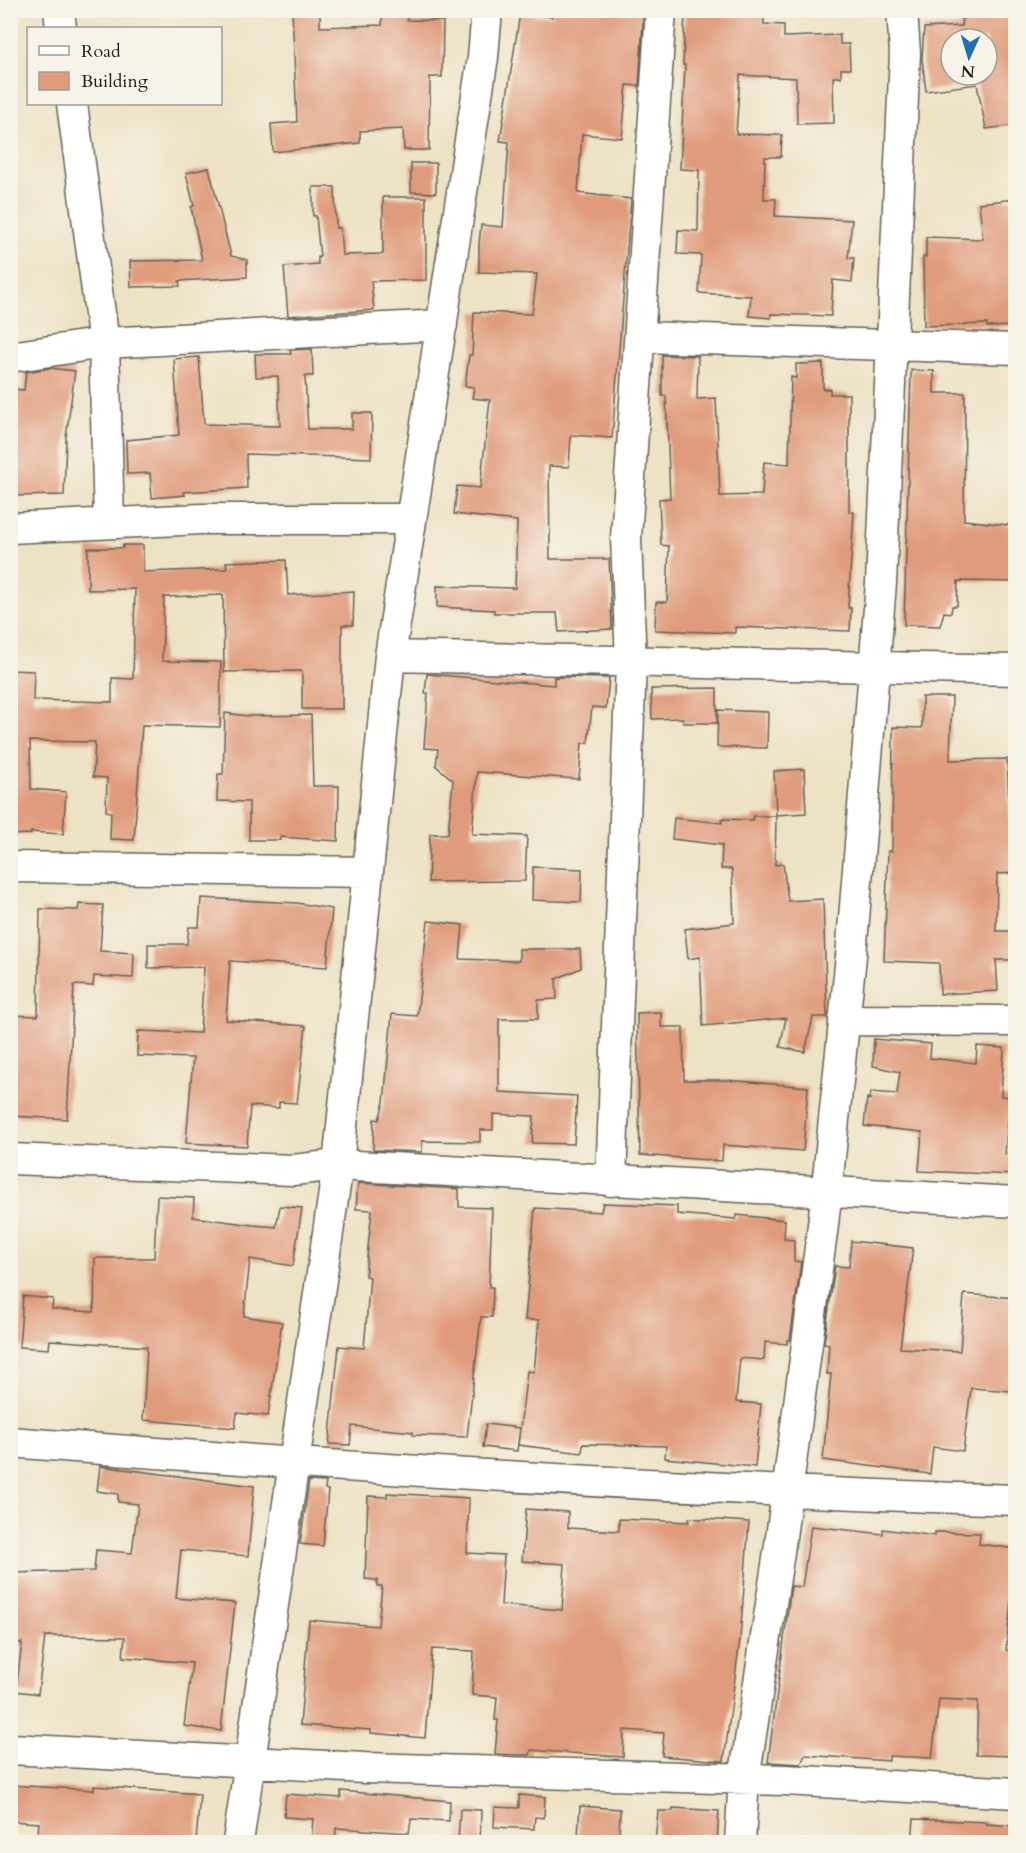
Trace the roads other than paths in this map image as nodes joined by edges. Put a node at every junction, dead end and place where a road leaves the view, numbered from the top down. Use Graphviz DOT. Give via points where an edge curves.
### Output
graph roads {
  1 [pos="59,10"];
  2 [pos="487,10"];
  3 [pos="661,10"];
  4 [pos="902,10"];
  5 [pos="62,27"];
  6 [pos="72,105"];
  7 [pos="442,325"];
  8 [pos="641,337"];
  9 [pos="104,343"];
  10 [pos="892,344"];
  11 [pos="1016,349"];
  12 [pos="10,357"];
  13 [pos="411,519"];
  14 [pos="109,523"];
  15 [pos="10,528"];
  16 [pos="390,656"];
  17 [pos="631,663"];
  18 [pos="875,667"];
  19 [pos="1016,670"];
  20 [pos="10,867"];
  21 [pos="368,872"];
  22 [pos="844,1020"];
  23 [pos="1016,1022"];
  24 [pos="10,1159"];
  25 [pos="338,1165"];
  26 [pos="611,1181"];
  27 [pos="826,1193"];
  28 [pos="1016,1202"];
  29 [pos="10,1442"];
  30 [pos="294,1464"];
  31 [pos="787,1492"];
  32 [pos="1016,1500"];
  33 [pos="10,1749"];
  34 [pos="252,1762"];
  35 [pos="744,1780"];
  36 [pos="1016,1793"];
  37 [pos="238,1842"];
  38 [pos="740,1842"];
  1 -- 5 [label="street"];
  2 -- 7 [label="street"];
  3 -- 8 [label="street"];
  4 -- 10 [label="street" via="905,53"];
  6 -- 9 [label="street"];
  7 -- 9 [label="street"];
  7 -- 13 [label="street"];
  8 -- 10 [label="street"];
  8 -- 17 [label="street" via="626,538"];
  9 -- 12 [label="street"];
  9 -- 14 [label="street"];
  10 -- 11 [label="street"];
  10 -- 18 [label="street"];
  13 -- 14 [label="street"];
  13 -- 16 [label="street"];
  14 -- 15 [label="street"];
  16 -- 17 [label="street"];
  16 -- 21 [label="street"];
  17 -- 18 [label="street"];
  17 -- 26 [label="street"];
  18 -- 19 [label="street"];
  18 -- 22 [label="street"];
  20 -- 21 [label="street"];
  21 -- 25 [label="street"];
  22 -- 23 [label="street"];
  22 -- 27 [label="street"];
  24 -- 25 [label="street" via="293,1170"];
  25 -- 26 [label="street"];
  25 -- 30 [label="street"];
  26 -- 27 [label="street"];
  27 -- 28 [label="street"];
  27 -- 31 [label="street"];
  29 -- 30 [label="street"];
  30 -- 31 [label="street"];
  30 -- 34 [label="street" via="272,1598"];
  31 -- 32 [label="street"];
  31 -- 35 [label="street"];
  33 -- 34 [label="street"];
  34 -- 35 [label="street"];
  34 -- 37 [label="street"];
  35 -- 36 [label="street"];
  35 -- 38 [label="street"];
}
